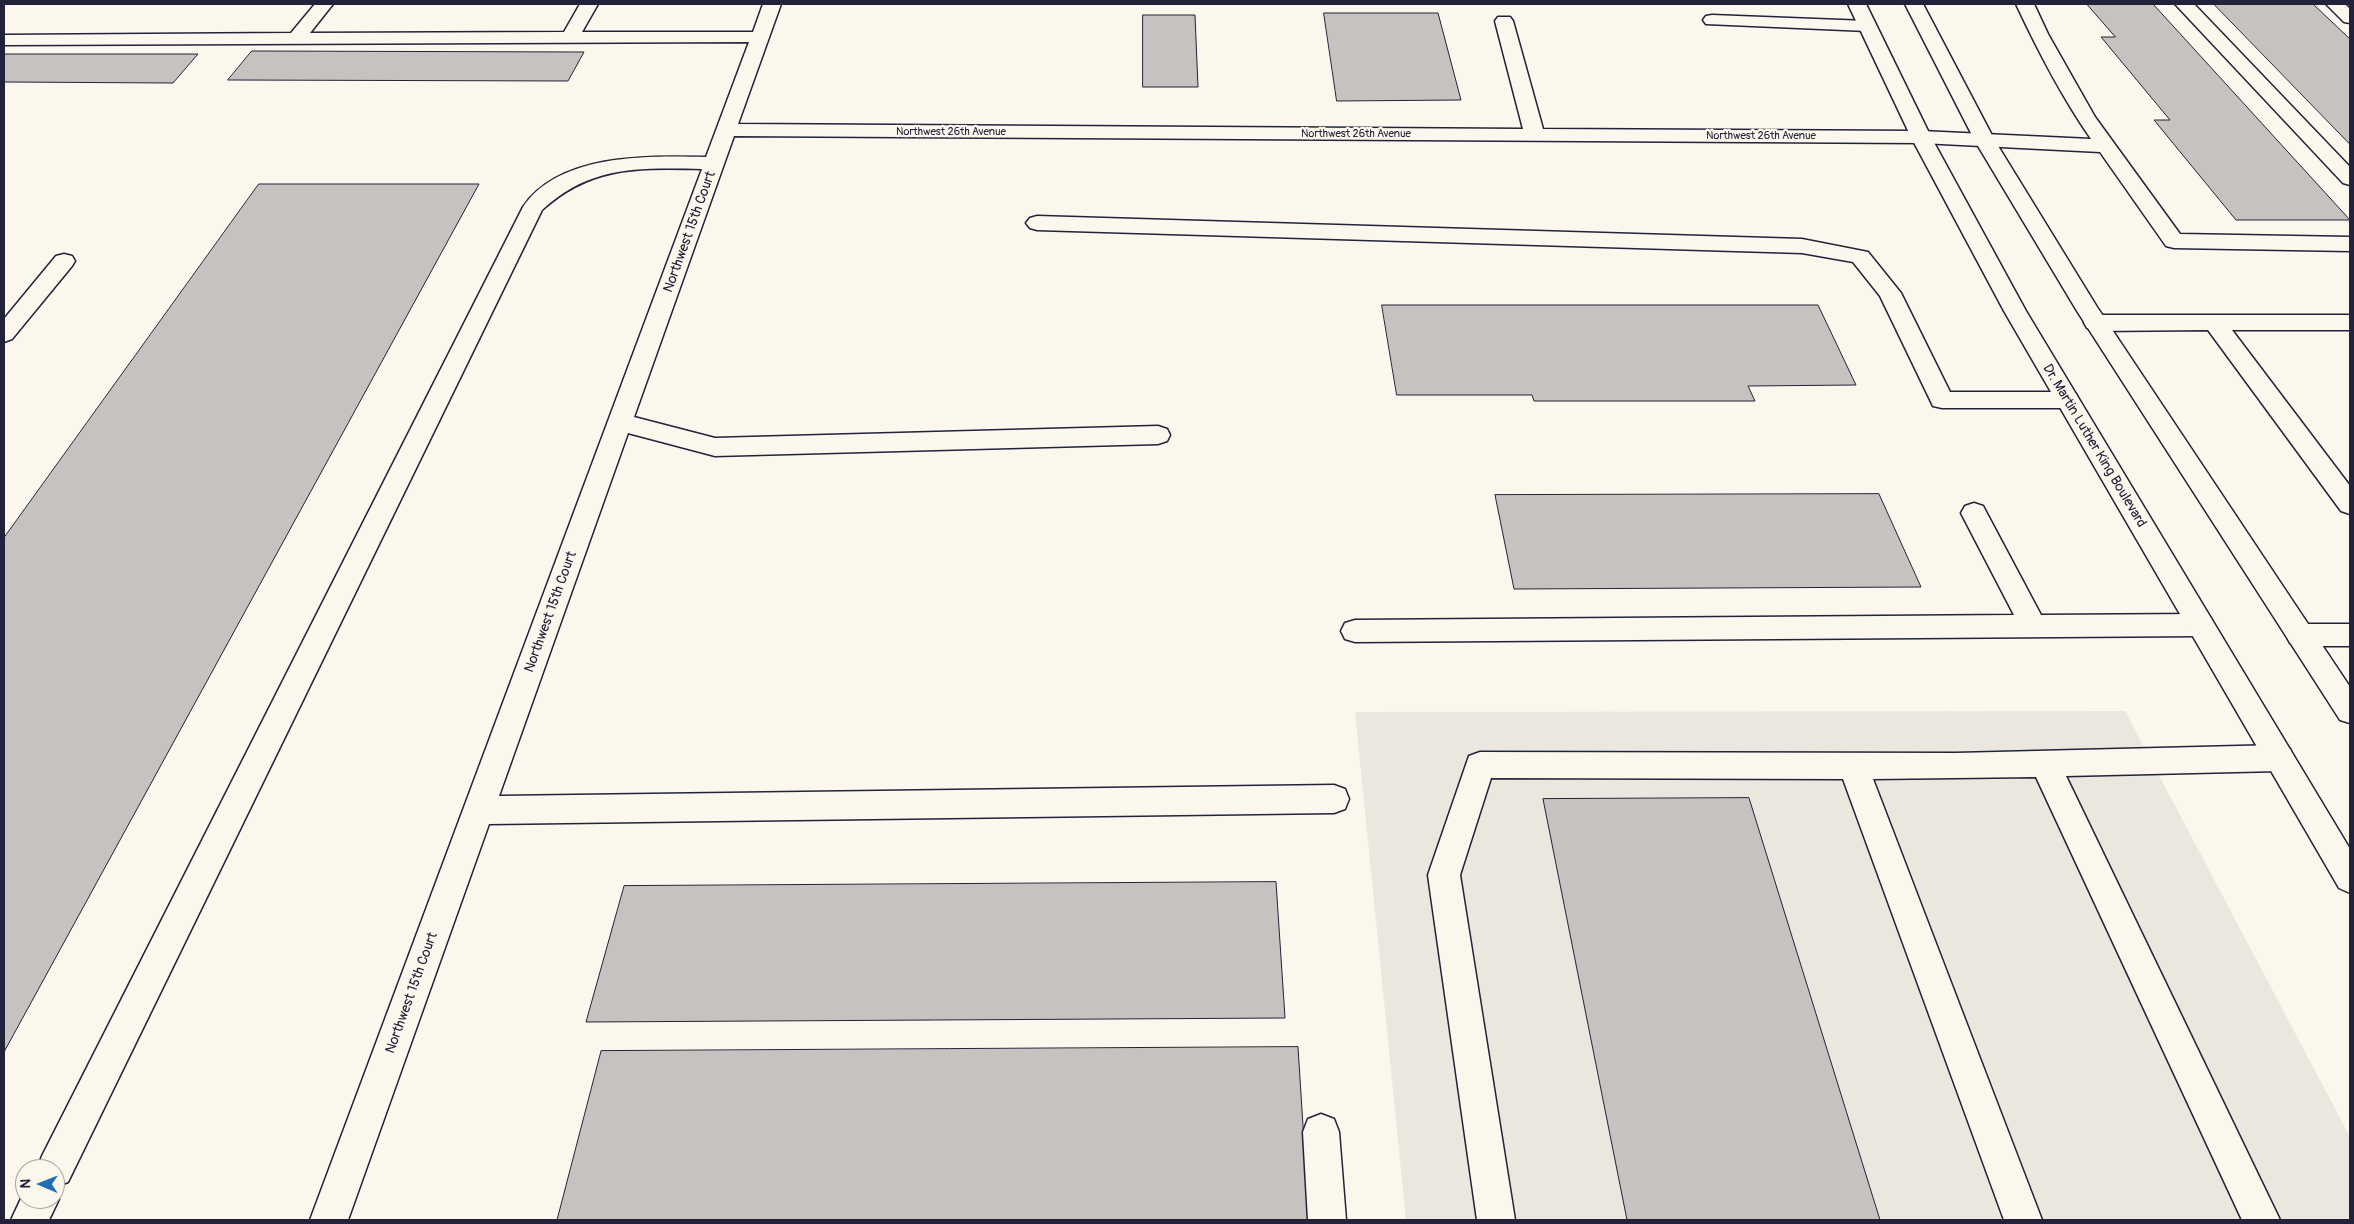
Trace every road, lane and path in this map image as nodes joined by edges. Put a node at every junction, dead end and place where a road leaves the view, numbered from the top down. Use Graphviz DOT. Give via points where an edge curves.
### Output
graph roads {
  1 [pos="324,4"];
  2 [pos="589,4"];
  3 [pos="772,4"];
  4 [pos="1857,4"];
  5 [pos="1914,4"];
  6 [pos="2025,4"];
  7 [pos="2184,4"];
  8 [pos="2335,4"];
  9 [pos="2350,18"];
  10 [pos="1712,20"];
  11 [pos="1504,21"];
  12 [pos="1867,26"];
  13 [pos="760,37"];
  14 [pos="570,38"];
  15 [pos="296,39"];
  16 [pos="4,40"];
  17 [pos="727,130"];
  18 [pos="1536,135"];
  19 [pos="1921,137"];
  20 [pos="1985,141"];
  21 [pos="2106,146"];
  22 [pos="715,163"];
  23 [pos="2350,179"];
  24 [pos="1037,223"];
  25 [pos="2350,244"];
  26 [pos="64,261"];
  27 [pos="2350,322"];
  28 [pos="2095,323"];
  29 [pos="2215,323"];
  30 [pos="4,334"];
  31 [pos="2067,400"];
  32 [pos="621,422"];
  33 [pos="1158,434"];
  34 [pos="2350,504"];
  35 [pos="1974,514"];
  36 [pos="2200,625"];
  37 [pos="2032,626"];
  38 [pos="1355,631"];
  39 [pos="2300,635"];
  40 [pos="2350,635"];
  41 [pos="2350,711"];
  42 [pos="2279,758"];
  43 [pos="2045,764"];
  44 [pos="1853,766"];
  45 [pos="1334,799"];
  46 [pos="479,810"];
  47 [pos="2350,878"];
  48 [pos="1321,1132"];
  49 [pos="60,1159"];
  50 [pos="329,1220"];
  51 [pos="1327,1220"];
  52 [pos="1496,1220"];
  53 [pos="2023,1220"];
  54 [pos="2261,1220"];
  1 -- 15 [label="street"];
  2 -- 14 [label="street"];
  3 -- 13 [label="street, Northwest 15th Court"];
  4 -- 12 [label="street, Dr. Martin Luther King Boulevard"];
  5 -- 20 [label="street"];
  6 -- 21 [label="street" via="2086,118"];
  7 -- 23 [label="street"];
  8 -- 9 [label="street"];
  10 -- 12 [label="street"];
  11 -- 18 [label="street"];
  12 -- 19 [label="street, Dr. Martin Luther King Boulevard"];
  13 -- 14 [label="street"];
  13 -- 17 [label="street, Northwest 15th Court"];
  14 -- 15 [label="street"];
  15 -- 16 [label="street"];
  17 -- 18 [label="street, Northwest 26th Avenue"];
  17 -- 22 [label="street, Northwest 15th Court"];
  18 -- 19 [label="street, Northwest 26th Avenue"];
  19 -- 20 [label="street, Northwest 26th Avenue"];
  19 -- 31 [label="street, Dr. Martin Luther King Boulevard"];
  20 -- 21 [label="street, Northwest 26th Avenue"];
  20 -- 28 [label="street"];
  21 -- 25 [label="street" via="2174,242"];
  22 -- 32 [label="street, Northwest 15th Court"];
  22 -- 49 [label="street" via="646,163 590,170 556,186 533,207"];
  24 -- 31 [label="street" via="1802,246 1860,257 1890,293 1942,400"];
  26 -- 30 [label="street"];
  27 -- 29 [label="street"];
  28 -- 29 [label="street"];
  28 -- 39 [label="street"];
  29 -- 34 [label="street"];
  31 -- 36 [label="street, Dr. Martin Luther King Boulevard"];
  32 -- 33 [label="street" via="715,448"];
  32 -- 46 [label="street, Northwest 15th Court"];
  35 -- 37 [label="street"];
  36 -- 37 [label="street"];
  36 -- 42 [label="street, Dr. Martin Luther King Boulevard"];
  37 -- 38 [label="street"];
  39 -- 40 [label="street"];
  39 -- 41 [label="street"];
  42 -- 43 [label="street"];
  42 -- 47 [label="street, Dr. Martin Luther King Boulevard"];
  43 -- 44 [label="street"];
  43 -- 54 [label="street"];
  44 -- 52 [label="street" via="1480,765 1444,875"];
  44 -- 53 [label="street"];
  45 -- 46 [label="street"];
  46 -- 50 [label="street, Northwest 15th Court"];
  48 -- 51 [label="street"];
}
